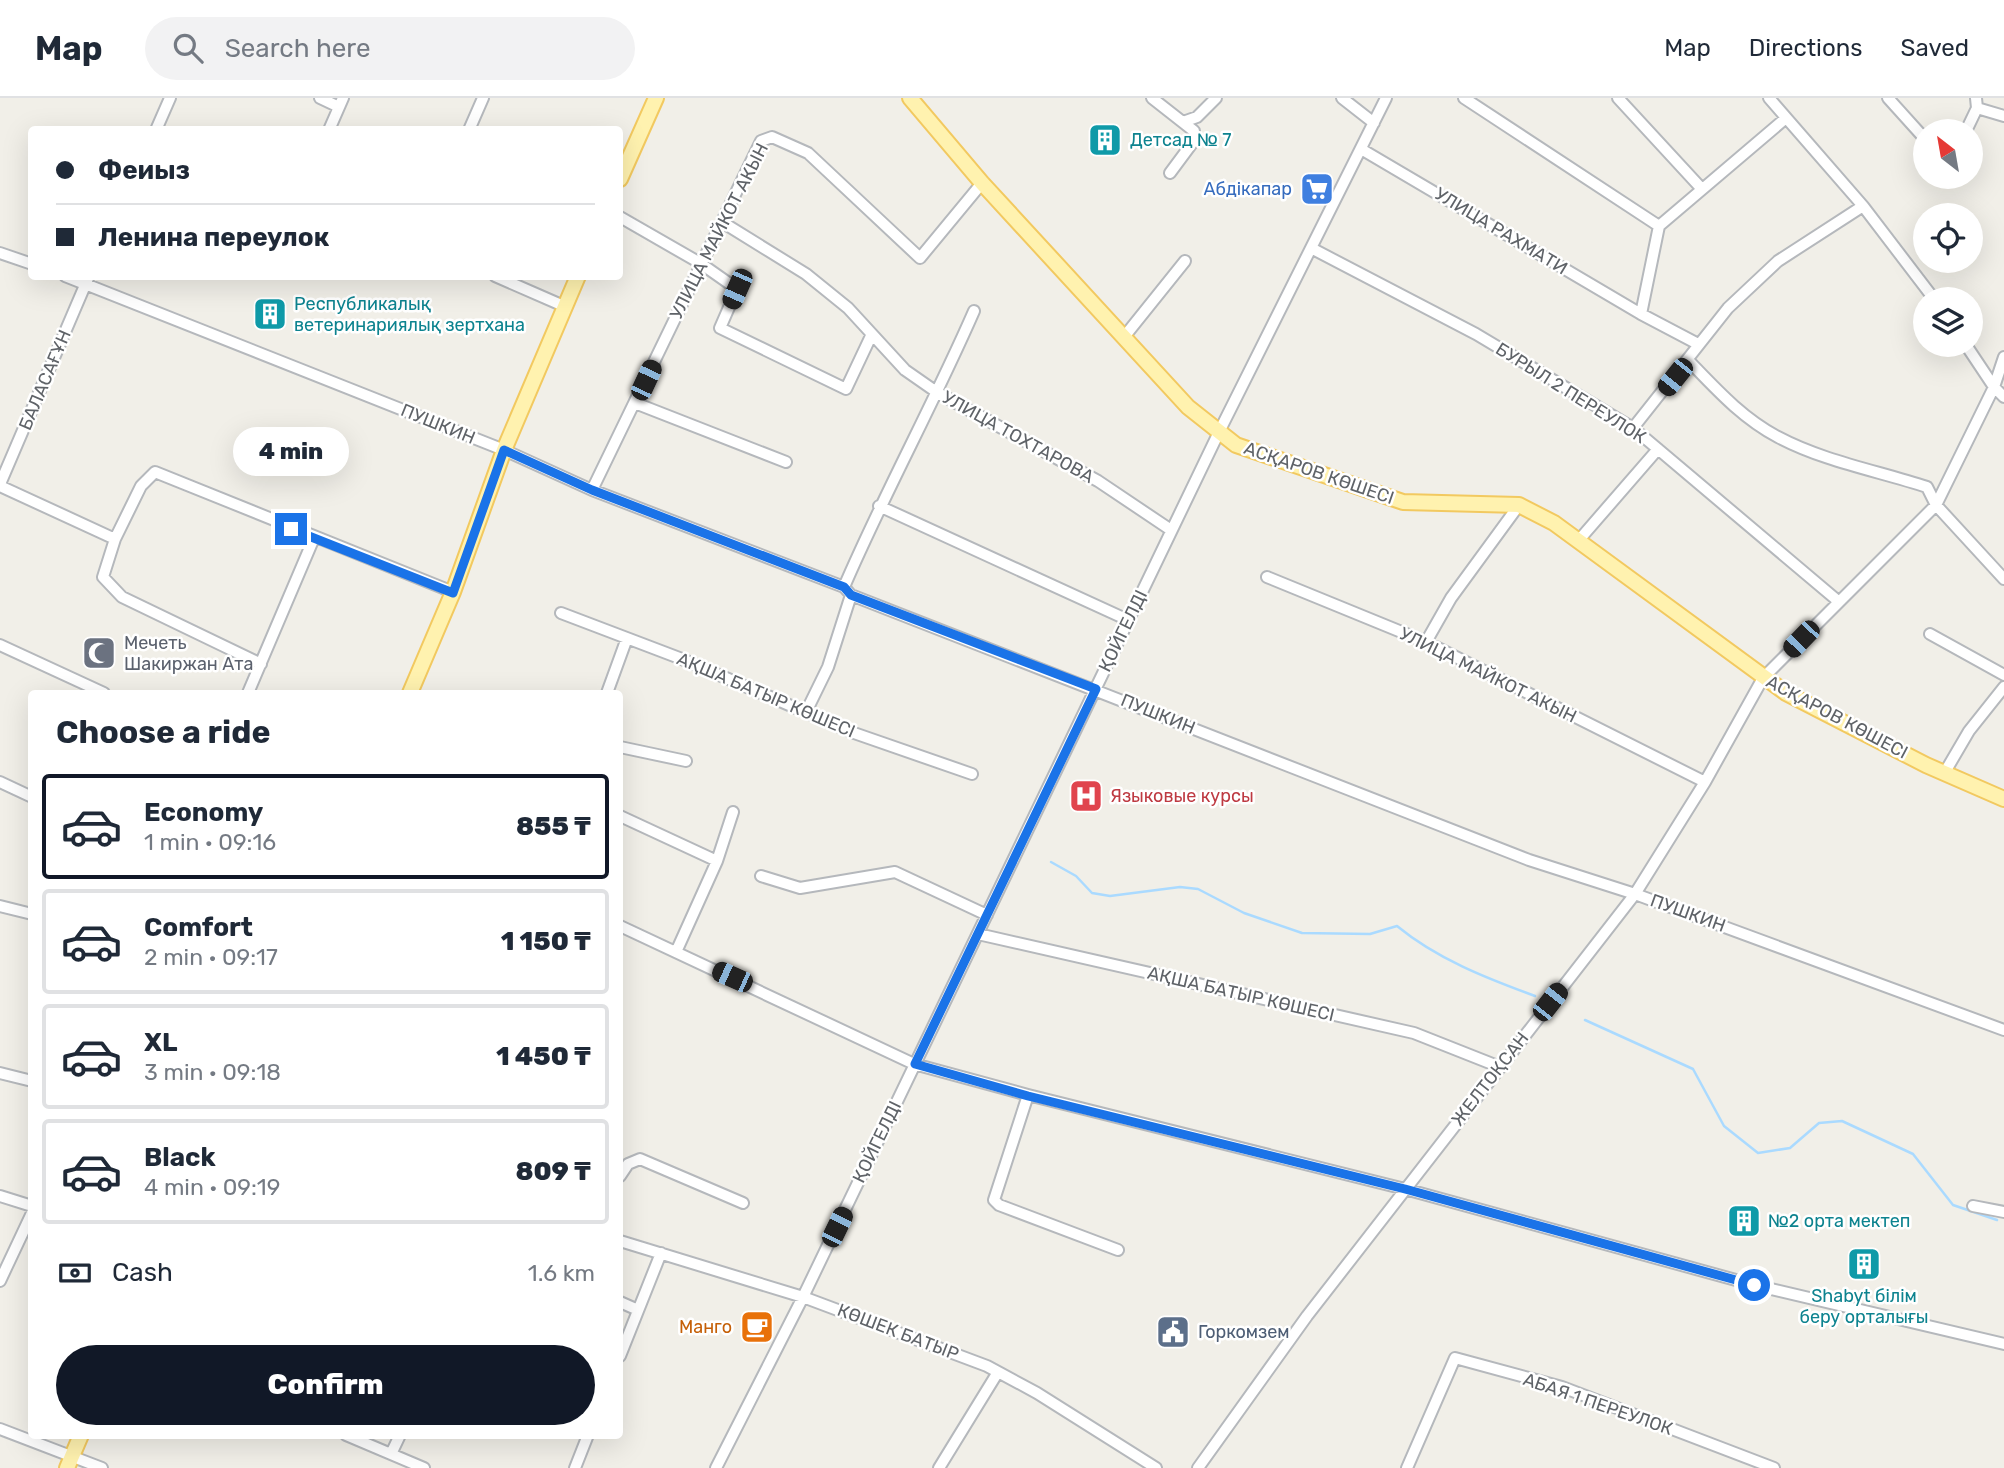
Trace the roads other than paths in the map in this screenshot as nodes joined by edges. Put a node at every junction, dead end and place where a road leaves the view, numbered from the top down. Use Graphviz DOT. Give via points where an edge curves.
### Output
graph roads {
  1 [pos="170,98"];
  2 [pos="320,98"];
  3 [pos="483,98"];
  4 [pos="656,98"];
  5 [pos="910,98"];
  6 [pos="1152,98"];
  7 [pos="1216,98"];
  8 [pos="1342,98"];
  9 [pos="1386,98"];
  10 [pos="1464,98"];
  11 [pos="1618,98"];
  12 [pos="1769,98"];
  13 [pos="1888,98"];
  14 [pos="341,103"];
  15 [pos="1977,103"];
  16 [pos="2004,116"];
  17 [pos="1786,118"];
  18 [pos="1183,122"];
  19 [pos="1374,123"];
  20 [pos="158,126"];
  21 [pos="331,126"];
  22 [pos="471,126"];
  23 [pos="1913,126"];
  24 [pos="1361,149"];
  25 [pos="623,172"];
  26 [pos="1170,173"];
  27 [pos="982,183"];
  28 [pos="1701,188"];
  29 [pos="1863,206"];
  30 [pos="623,219"];
  31 [pos="722,222"];
  32 [pos="1658,226"];
  33 [pos="1311,248"];
  34 [pos="0,253"];
  35 [pos="1185,261"];
  36 [pos="28,263"];
  37 [pos="701,263"];
  38 [pos="88,280"];
  39 [pos="504,280"];
  40 [pos="576,280"];
  41 [pos="1925,287"];
  42 [pos="566,307"];
  43 [pos="974,312"];
  44 [pos="1641,314"];
  45 [pos="871,336"];
  46 [pos="1124,337"];
  47 [pos="1698,344"];
  48 [pos="2004,356"];
  49 [pos="1974,357"];
  50 [pos="1688,360"];
  51 [pos="1994,387"];
  52 [pos="938,393"];
  53 [pos="2004,397"];
  54 [pos="635,403"];
  55 [pos="1633,428"];
  56 [pos="1219,432"];
  57 [pos="1658,449"];
  58 [pos="504,450"];
  59 [pos="786,462"];
  60 [pos="0,485"];
  61 [pos="592,490"];
  62 [pos="1519,505"];
  63 [pos="1936,505"];
  64 [pos="879,506"];
  65 [pos="1171,530"];
  66 [pos="115,538"];
  67 [pos="314,538"];
  68 [pos="1579,540"];
  69 [pos="1267,577"];
  70 [pos="2004,579"];
  71 [pos="848,591"];
  72 [pos="453,593"];
  73 [pos="1838,601"];
  74 [pos="561,613"];
  75 [pos="1128,621"];
  76 [pos="1930,634"];
  77 [pos="627,638"];
  78 [pos="1426,642"];
  79 [pos="0,645"];
  80 [pos="261,664"];
  81 [pos="2004,675"];
  82 [pos="1763,678"];
  83 [pos="2004,687"];
  84 [pos="1096,689"];
  85 [pos="98,690"];
  86 [pos="249,690"];
  87 [pos="411,690"];
  88 [pos="608,690"];
  89 [pos="806,712"];
  90 [pos="623,748"];
  91 [pos="686,761"];
  92 [pos="1945,772"];
  93 [pos="972,774"];
  94 [pos="0,782"];
  95 [pos="1705,782"];
  96 [pos="28,795"];
  97 [pos="2004,799"];
  98 [pos="733,812"];
  99 [pos="623,817"];
  100 [pos="717,861"];
  101 [pos="761,876"];
  102 [pos="1635,894"];
  103 [pos="0,906"];
  104 [pos="28,913"];
  105 [pos="987,915"];
  106 [pos="623,927"];
  107 [pos="978,934"];
  108 [pos="676,952"];
  109 [pos="2004,1030"];
  110 [pos="915,1064"];
  111 [pos="1500,1067"];
  112 [pos="0,1073"];
  113 [pos="28,1080"];
  114 [pos="1028,1096"];
  115 [pos="623,1172"];
  116 [pos="1405,1189"];
  117 [pos="0,1196"];
  118 [pos="743,1203"];
  119 [pos="28,1205"];
  120 [pos="1973,1206"];
  121 [pos="2004,1212"];
  122 [pos="28,1222"];
  123 [pos="623,1242"];
  124 [pos="1118,1251"];
  125 [pos="662,1253"];
  126 [pos="0,1281"];
  127 [pos="803,1297"];
  128 [pos="623,1303"];
  129 [pos="638,1310"];
  130 [pos="2004,1344"];
  131 [pos="623,1348"];
  132 [pos="998,1372"];
  133 [pos="0,1429"];
  134 [pos="79,1439"];
  135 [pos="355,1439"];
  136 [pos="398,1439"];
  137 [pos="586,1439"];
  138 [pos="391,1454"];
  139 [pos="69,1462"];
  140 [pos="102,1468"];
  141 [pos="424,1468"];
  142 [pos="575,1468"];
  143 [pos="716,1468"];
  144 [pos="939,1468"];
  145 [pos="1156,1468"];
  146 [pos="1198,1468"];
  147 [pos="1406,1468"];
  148 [pos="1774,1468"];
  1 -- 20 [label="street"];
  2 -- 14 [label="street"];
  3 -- 22 [label="street"];
  4 -- 25 [label="main road"];
  5 -- 27 [label="main road, АСҚАРОВ КӨШЕСІ"];
  6 -- 18 [label="street"];
  7 -- 18 [label="street" via="1197,117"];
  8 -- 19 [label="street"];
  9 -- 19 [label="street, ҚОЙГЕЛДІ"];
  10 -- 32 [label="street"];
  11 -- 28 [label="street"];
  12 -- 17 [label="street"];
  13 -- 23 [label="street"];
  14 -- 21 [label="street"];
  15 -- 16 [label="street"];
  17 -- 28 [label="street"];
  17 -- 29 [label="street"];
  18 -- 26 [label="street" via="1195,135"];
  19 -- 24 [label="street, ҚОЙГЕЛДІ"];
  24 -- 33 [label="street, ҚОЙГЕЛДІ"];
  24 -- 44 [label="street, УЛИЦА РАХМАТИ"];
  27 -- 31 [label="street, УЛИЦА МАЙКОТ АКЫН" via="920,258 808,153 767,136"];
  27 -- 46 [label="main road, АСҚАРОВ КӨШЕСІ"];
  28 -- 32 [label="street"];
  29 -- 41 [label="street"];
  29 -- 47 [label="street" via="1778,261"];
  30 -- 37 [label="street"];
  31 -- 37 [label="street, УЛИЦА МАЙКОТ АКЫН"];
  31 -- 45 [label="street, УЛИЦА ТОХТАРОВА" via="806,274 848,308"];
  32 -- 44 [label="street"];
  33 -- 55 [label="street, БУРЫЛ 2 ПЕРЕУЛОК" via="1476,334"];
  33 -- 56 [label="street, ҚОЙГЕЛДІ"];
  34 -- 36 [label="street"];
  35 -- 46 [label="street"];
  37 -- 45 [label="street" via="737,289 720,328 846,389"];
  37 -- 54 [label="street, УЛИЦА МАЙКОТ АКЫН"];
  38 -- 58 [label="street, ПУШКИН"];
  38 -- 60 [label="street, БАЛАСАҒҰН"];
  39 -- 42 [label="street"];
  40 -- 42 [label="main road"];
  42 -- 58 [label="main road"];
  43 -- 52 [label="street"];
  44 -- 47 [label="street, УЛИЦА РАХМАТИ"];
  45 -- 52 [label="street, УЛИЦА ТОХТАРОВА" via="905,370"];
  46 -- 56 [label="main road, АСҚАРОВ КӨШЕСІ" via="1188,407"];
  47 -- 50 [label="street"];
  48 -- 51 [label="street, ЖЕЛТОҚСАН"];
  49 -- 51 [label="street"];
  50 -- 55 [label="street"];
  50 -- 63 [label="street" via="1733,406 1776,436 1806,450 1927,487"];
  51 -- 53 [label="street"];
  51 -- 63 [label="street, ЖЕЛТОҚСАН"];
  52 -- 64 [label="street"];
  52 -- 65 [label="street, УЛИЦА ТОХТАРОВА" via="1098,481"];
  54 -- 59 [label="street"];
  54 -- 61 [label="street, УЛИЦА МАЙКОТ АКЫН"];
  55 -- 57 [label="street, БУРЫЛ 2 ПЕРЕУЛОК"];
  56 -- 62 [label="main road, АСҚАРОВ КӨШЕСІ" via="1236,445 1403,502"];
  56 -- 65 [label="street, ҚОЙГЕЛДІ"];
  57 -- 68 [label="street"];
  57 -- 73 [label="street, БУРЫЛ 2 ПЕРЕУЛОК"];
  58 -- 61 [label="street, ПУШКИН"];
  58 -- 72 [label="main road"];
  60 -- 66 [label="street"];
  61 -- 71 [label="street, ПУШКИН"];
  62 -- 68 [label="main road, АСҚАРОВ КӨШЕСІ"];
  62 -- 78 [label="street" via="1451,598"];
  63 -- 70 [label="street"];
  63 -- 73 [label="street, ЖЕЛТОҚСАН"];
  64 -- 71 [label="street"];
  64 -- 75 [label="street"];
  65 -- 75 [label="street, ҚОЙГЕЛДІ"];
  66 -- 67 [label="street" via="141,486 155,472"];
  66 -- 80 [label="street" via="103,577 122,597"];
  67 -- 72 [label="street"];
  67 -- 80 [label="street"];
  68 -- 82 [label="main road, АСҚАРОВ КӨШЕСІ"];
  69 -- 78 [label="street, УЛИЦА МАЙКОТ АКЫН"];
  71 -- 84 [label="street, ПУШКИН"];
  71 -- 89 [label="street" via="828,667"];
  72 -- 87 [label="main road"];
  73 -- 82 [label="street, ЖЕЛТОҚСАН"];
  74 -- 77 [label="street, АҚША БАТЫР КӨШЕСІ"];
  75 -- 84 [label="street, ҚОЙГЕЛДІ"];
  76 -- 81 [label="street"];
  77 -- 88 [label="street"];
  77 -- 89 [label="street, АҚША БАТЫР КӨШЕСІ"];
  78 -- 95 [label="street, УЛИЦА МАЙКОТ АКЫН"];
  79 -- 85 [label="street"];
  80 -- 86 [label="street"];
  82 -- 92 [label="main road, АСҚАРОВ КӨШЕСІ"];
  82 -- 95 [label="street, ЖЕЛТОҚСАН"];
  83 -- 92 [label="street" via="1969,731"];
  84 -- 102 [label="street, ПУШКИН" via="1529,860"];
  84 -- 105 [label="street, ҚОЙГЕЛДІ"];
  89 -- 93 [label="street, АҚША БАТЫР КӨШЕСІ"];
  90 -- 91 [label="street"];
  92 -- 97 [label="main road, АСҚАРОВ КӨШЕСІ"];
  94 -- 96 [label="street"];
  95 -- 102 [label="street, ЖЕЛТОҚСАН"];
  98 -- 100 [label="street"];
  99 -- 100 [label="street"];
  100 -- 108 [label="street"];
  101 -- 105 [label="street" via="800,888 895,872"];
  102 -- 109 [label="street, ПУШКИН"];
  102 -- 111 [label="street, ЖЕЛТОҚСАН"];
  103 -- 104 [label="street"];
  105 -- 107 [label="street, ҚОЙГЕЛДІ"];
  106 -- 108 [label="street"];
  107 -- 110 [label="street, ҚОЙГЕЛДІ"];
  107 -- 111 [label="street, АҚША БАТЫР КӨШЕСІ" via="1414,1033"];
  108 -- 110 [label="street"];
  110 -- 114 [label="street"];
  110 -- 127 [label="street, ҚОЙГЕЛДІ"];
  111 -- 116 [label="street, ЖЕЛТОҚСАН"];
  112 -- 113 [label="street"];
  114 -- 116 [label="street"];
  114 -- 124 [label="street" via="994,1200"];
  115 -- 118 [label="street" via="640,1159"];
  116 -- 130 [label="street" via="1754,1285"];
  116 -- 146 [label="street, ЖЕЛТОҚСАН" via="1307,1315"];
  117 -- 119 [label="street"];
  120 -- 121 [label="street"];
  122 -- 126 [label="street"];
  123 -- 125 [label="street, КӨШЕК БАТЫР"];
  125 -- 127 [label="street, КӨШЕК БАТЫР"];
  125 -- 129 [label="street"];
  127 -- 132 [label="street, КӨШЕК БАТЫР"];
  127 -- 143 [label="street, ҚОЙГЕЛДІ"];
  128 -- 129 [label="street"];
  129 -- 131 [label="street"];
  132 -- 144 [label="street"];
  132 -- 145 [label="street, КӨШЕК БАТЫР"];
  133 -- 139 [label="street"];
  134 -- 139 [label="main road"];
  135 -- 138 [label="street"];
  136 -- 138 [label="street"];
  137 -- 142 [label="street"];
  138 -- 141 [label="street"];
  139 -- 140 [label="street"];
  147 -- 148 [label="street, АБАЯ 1 ПЕРЕУЛОК" via="1455,1358 1562,1387"];
}
